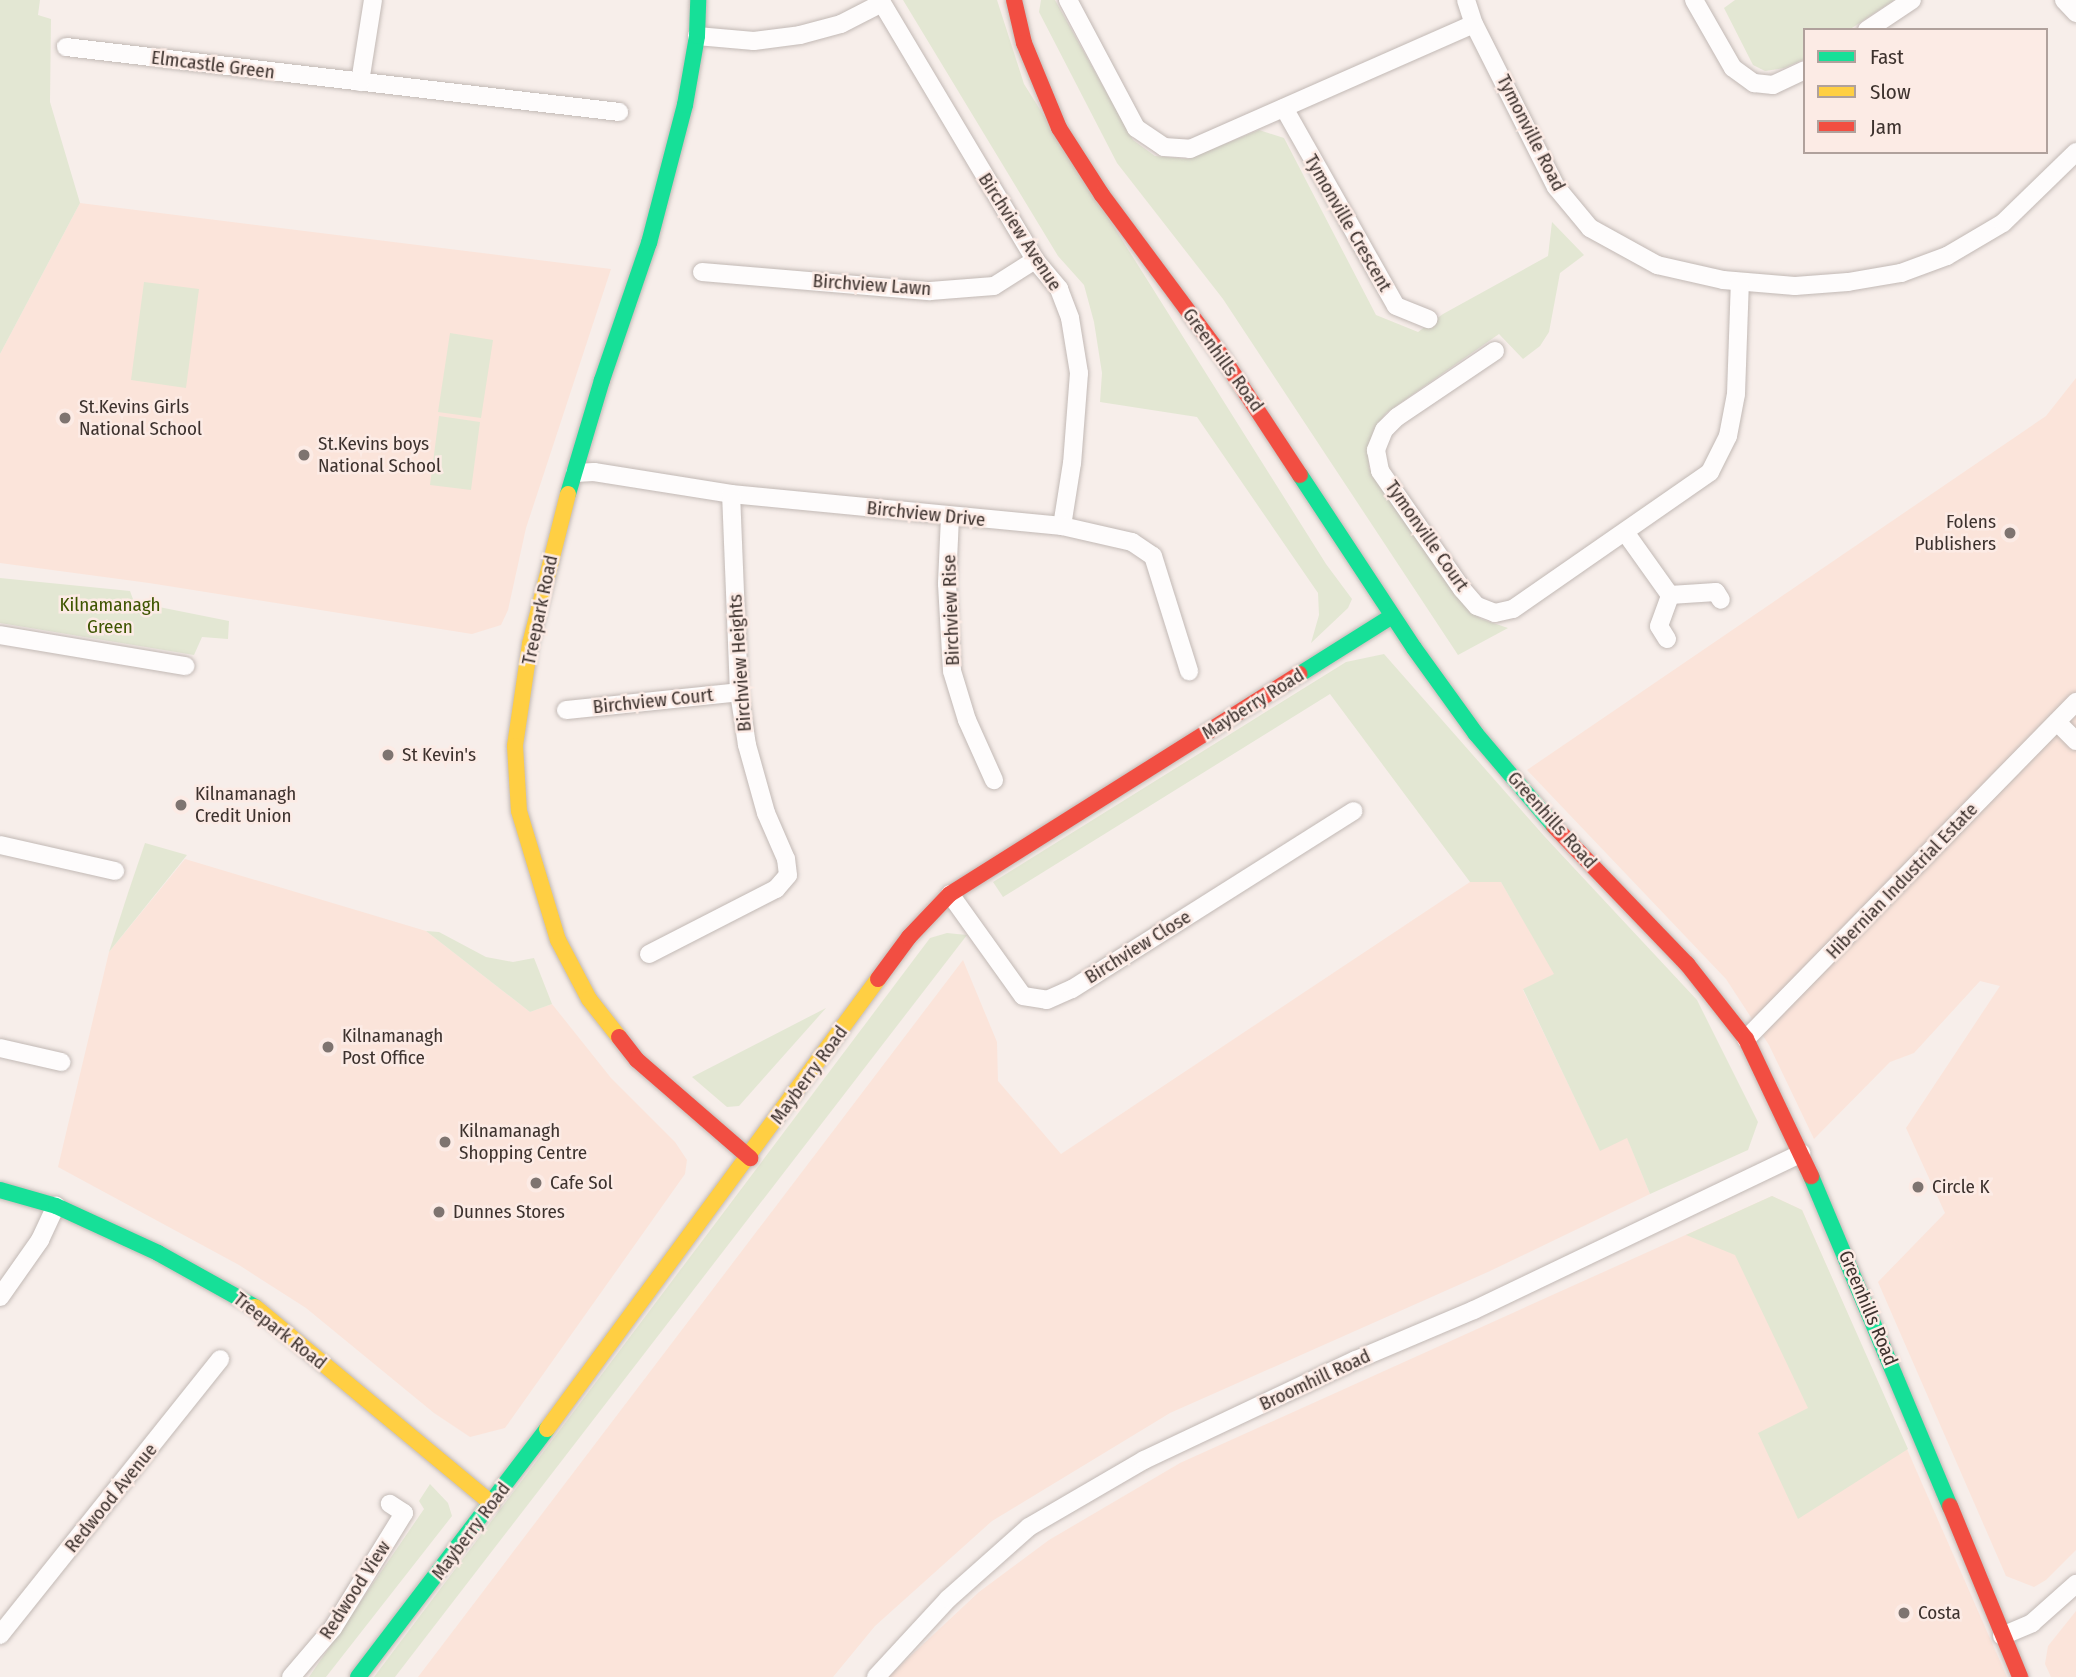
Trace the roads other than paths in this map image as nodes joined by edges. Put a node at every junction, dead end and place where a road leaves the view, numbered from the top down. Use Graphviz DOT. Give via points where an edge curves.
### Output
graph roads {
  1 [pos="373,0"];
  2 [pos="698,0"];
  3 [pos="1014,0"];
  4 [pos="1068,0"];
  5 [pos="1466,0"];
  6 [pos="1694,0"];
  7 [pos="1912,0"];
  8 [pos="2064,0"];
  9 [pos="881,2"];
  10 [pos="2076,13"];
  11 [pos="1474,23"];
  12 [pos="1870,28"];
  13 [pos="697,36"];
  14 [pos="66,47"];
  15 [pos="1803,70"];
  16 [pos="360,82"];
  17 [pos="1284,108"];
  18 [pos="620,112"];
  19 [pos="2076,152"];
  20 [pos="1035,260"];
  21 [pos="702,272"];
  22 [pos="1740,282"];
  23 [pos="1428,320"];
  24 [pos="1495,351"];
  25 [pos="575,473"];
  26 [pos="731,494"];
  27 [pos="950,517"];
  28 [pos="1062,526"];
  29 [pos="1625,533"];
  30 [pos="1670,596"];
  31 [pos="1721,600"];
  32 [pos="1392,616"];
  33 [pos="0,635"];
  34 [pos="1667,639"];
  35 [pos="185,666"];
  36 [pos="1189,671"];
  37 [pos="739,692"];
  38 [pos="2076,702"];
  39 [pos="566,710"];
  40 [pos="2057,722"];
  41 [pos="2076,741"];
  42 [pos="994,780"];
  43 [pos="1354,811"];
  44 [pos="0,845"];
  45 [pos="115,871"];
  46 [pos="950,894"];
  47 [pos="649,954"];
  48 [pos="1746,1039"];
  49 [pos="0,1048"];
  50 [pos="61,1062"];
  51 [pos="1801,1153"];
  52 [pos="750,1158"];
  53 [pos="0,1190"];
  54 [pos="56,1206"];
  55 [pos="0,1297"];
  56 [pos="220,1360"];
  57 [pos="390,1504"];
  58 [pos="492,1504"];
  59 [pos="2076,1584"];
  60 [pos="0,1635"];
  61 [pos="2002,1636"];
  62 [pos="291,1677"];
  63 [pos="358,1677"];
  64 [pos="876,1677"];
  65 [pos="2020,1677"];
  1 -- 16 [label="street"];
  2 -- 13 [label="street, Treepark Road"];
  3 -- 32 [label="street, Greenhills Road" via="1024,43 1059,128 1102,195 1223,358"];
  4 -- 17 [label="street" via="1136,128 1164,147 1190,149"];
  5 -- 11 [label="street, Tymonville Road"];
  6 -- 15 [label="street" via="1733,68 1754,83 1773,85"];
  7 -- 12 [label="street"];
  8 -- 10 [label="street"];
  9 -- 13 [label="street, Birchview Avenue" via="841,24 800,35 754,41"];
  9 -- 20 [label="street, Birchview Avenue"];
  11 -- 17 [label="street"];
  11 -- 22 [label="street, Tymonville Road" via="1556,187 1590,228 1657,265"];
  13 -- 25 [label="street, Treepark Road" via="685,105 649,243"];
  14 -- 16 [label="street, Elmcastle Green"];
  16 -- 18 [label="street, Elmcastle Green"];
  17 -- 23 [label="street, Tymonville Crescent" via="1395,306"];
  19 -- 22 [label="street, Tymonville Road" via="2003,223 1947,256 1901,273 1848,282 1796,286"];
  20 -- 21 [label="street, Birchview Lawn" via="995,286 930,291"];
  20 -- 28 [label="street, Birchview Avenue" via="1059,289 1070,318 1079,373"];
  22 -- 29 [label="street, Tymonville Court" via="1737,380 1728,436 1710,472"];
  24 -- 29 [label="street, Tymonville Court" via="1397,417 1384,430 1376,450 1380,471 1462,589 1477,606 1494,613 1513,609"];
  25 -- 26 [label="street, Birchview Drive" via="594,472"];
  25 -- 52 [label="street, Treepark Road" via="530,645 515,746 519,811 558,940 589,999 637,1060"];
  26 -- 27 [label="street, Birchview Drive"];
  26 -- 37 [label="street, Birchview Heights"];
  27 -- 28 [label="street, Birchview Drive"];
  27 -- 42 [label="street, Birchview Rise" via="947,584 952,671 967,720"];
  28 -- 36 [label="street, Birchview Drive" via="1132,542 1153,556"];
  29 -- 30 [label="street"];
  30 -- 31 [label="street" via="1716,592"];
  30 -- 34 [label="street" via="1659,626"];
  32 -- 46 [label="street, Mayberry Road"];
  32 -- 48 [label="street, Greenhills Road" via="1476,734 1556,828 1687,964"];
  33 -- 35 [label="street"];
  37 -- 39 [label="street, Birchview Court"];
  37 -- 47 [label="street, Birchview Heights" via="747,745 788,875 776,889"];
  38 -- 40 [label="street, Hibernian Industrial Estate"];
  40 -- 41 [label="street"];
  40 -- 48 [label="street, Hibernian Industrial Estate"];
  43 -- 46 [label="street, Birchview Close" via="1072,989 1047,1000 1023,996"];
  44 -- 45 [label="street"];
  46 -- 52 [label="street, Mayberry Road" via="909,936"];
  48 -- 51 [label="street, Greenhills Road"];
  49 -- 50 [label="street"];
  51 -- 61 [label="street, Greenhills Road"];
  51 -- 64 [label="street, Broomhill Road" via="1138,1464 1029,1527 948,1599"];
  52 -- 58 [label="street, Mayberry Road"];
  53 -- 54 [label="street, Treepark Road"];
  54 -- 55 [label="street" via="40,1240"];
  54 -- 58 [label="street, Treepark Road" via="158,1253 258,1310"];
  56 -- 60 [label="street, Redwood Avenue"];
  57 -- 62 [label="street, Redwood View" via="404,1513 333,1628"];
  58 -- 63 [label="street, Mayberry Road"];
  59 -- 61 [label="street" via="2032,1623"];
  61 -- 65 [label="street, Greenhills Road"];
}
